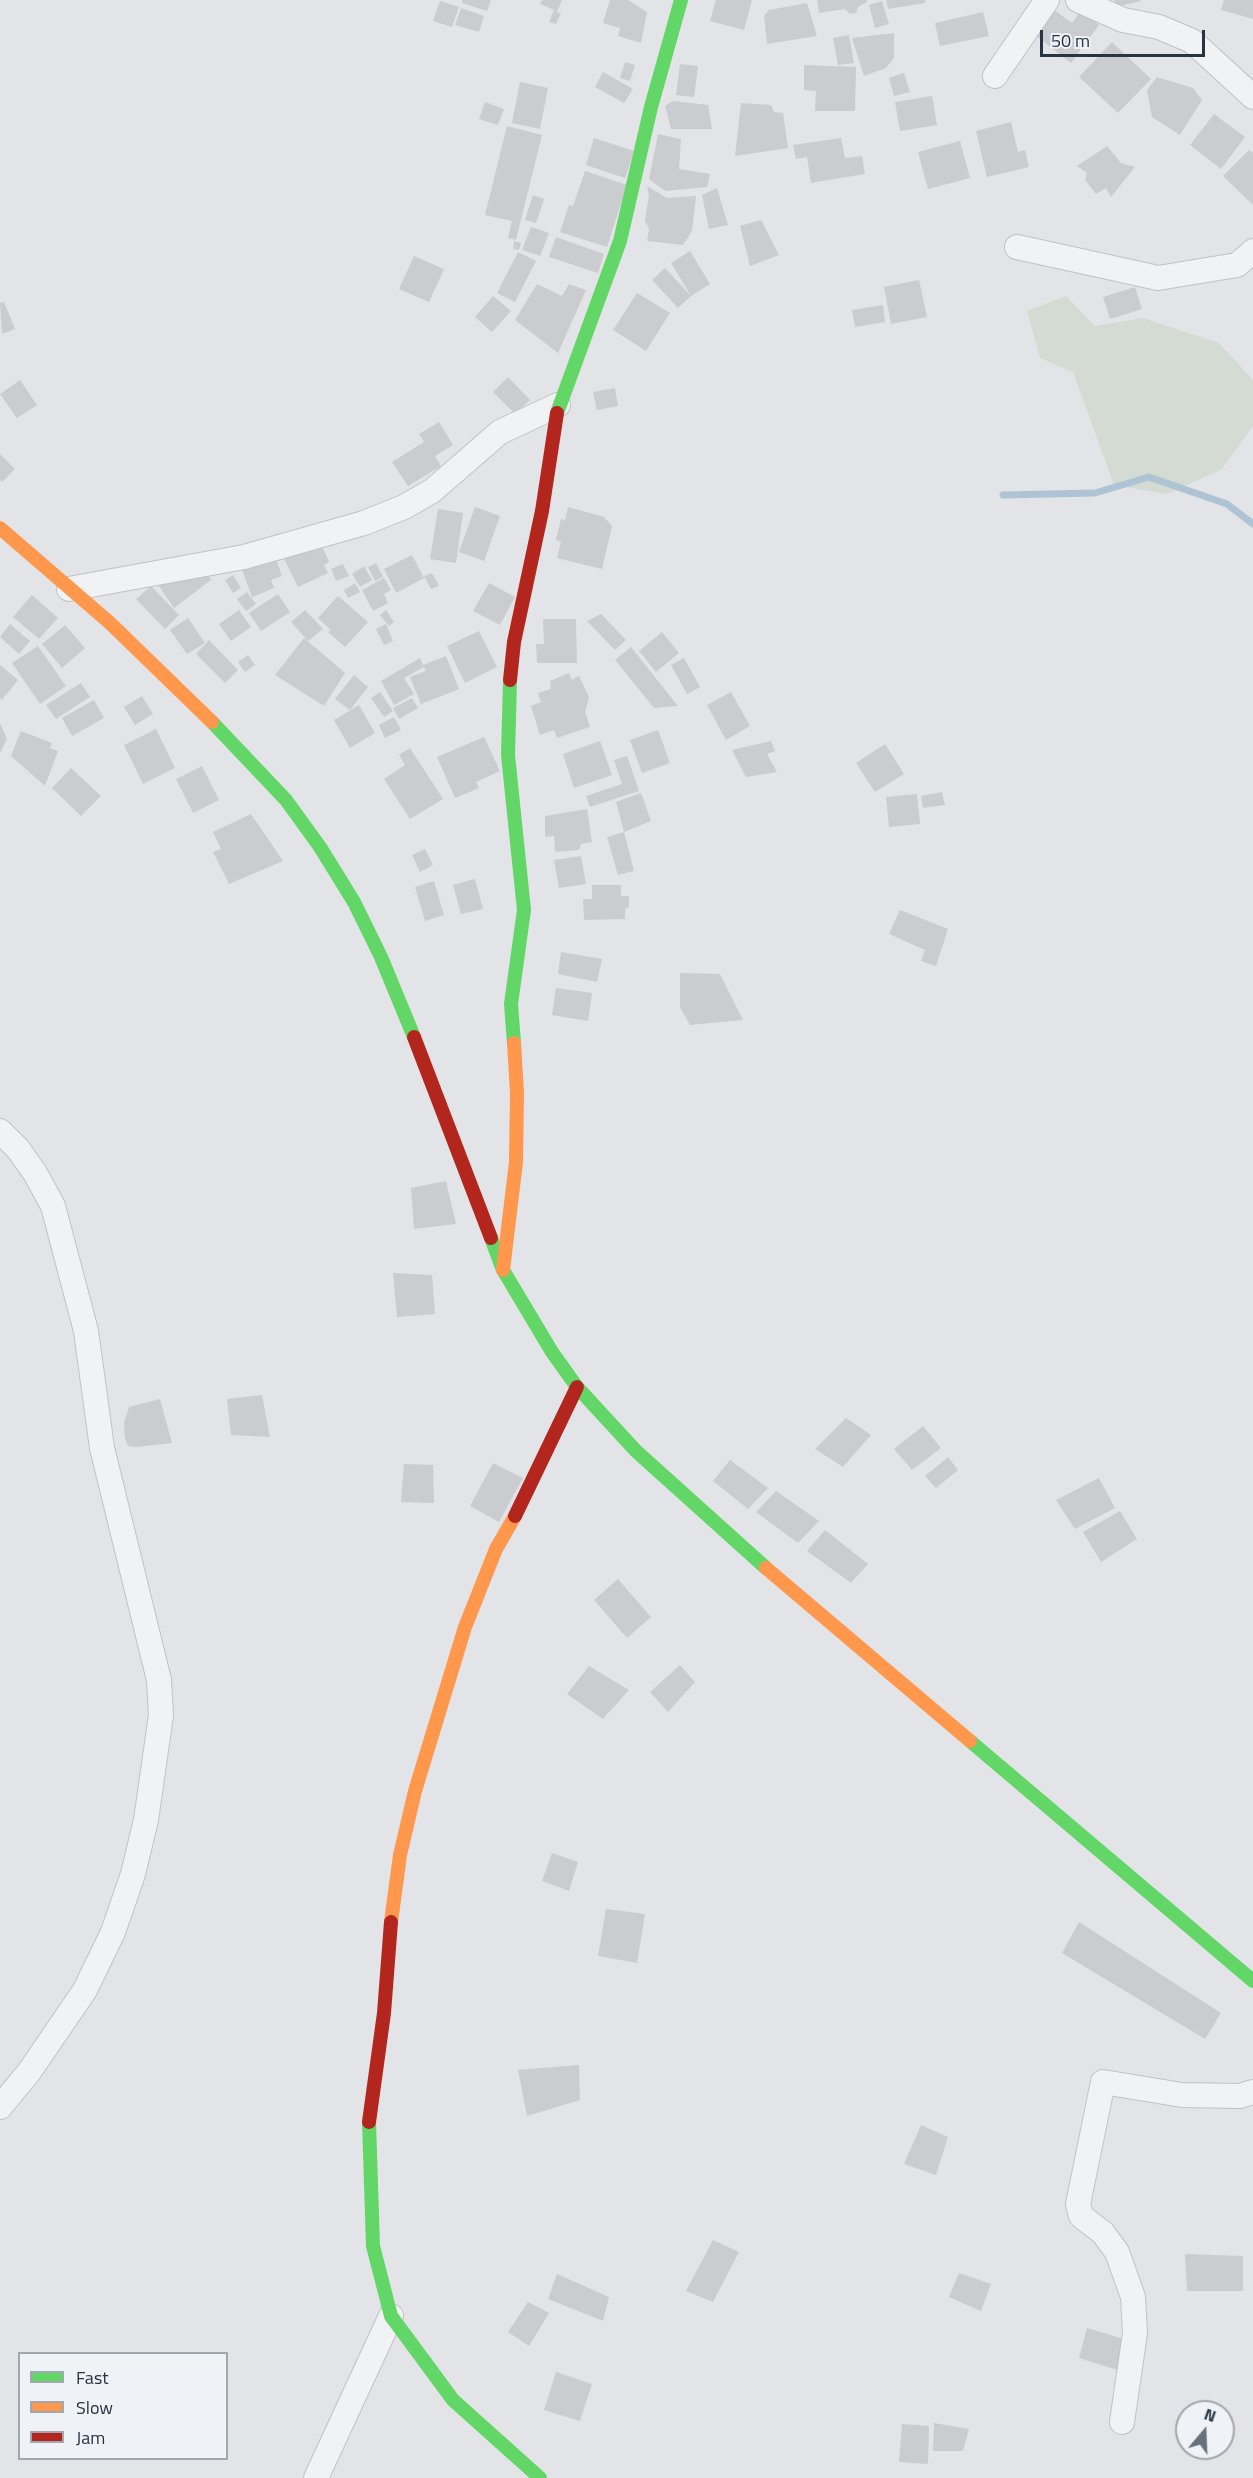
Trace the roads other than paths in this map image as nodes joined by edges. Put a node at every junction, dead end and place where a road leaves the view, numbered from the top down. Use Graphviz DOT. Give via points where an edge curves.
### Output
graph roads {
  1 [pos="681,0"];
  2 [pos="1047,0"];
  3 [pos="1078,0"];
  4 [pos="995,76"];
  5 [pos="1253,97"];
  6 [pos="1017,247"];
  7 [pos="1253,250"];
  8 [pos="558,405"];
  9 [pos="0,528"];
  10 [pos="69,589"];
  11 [pos="0,1131"];
  12 [pos="503,1270"];
  13 [pos="577,1387"];
  14 [pos="1253,1981"];
  15 [pos="1253,2092"];
  16 [pos="0,2107"];
  17 [pos="391,2316"];
  18 [pos="1122,2421"];
  19 [pos="316,2478"];
  20 [pos="540,2478"];
  1 -- 8 [label="main road" via="620,241"];
  2 -- 4 [label="street"];
  3 -- 5 [label="street" via="1123,20 1158,27 1192,41"];
  6 -- 7 [label="street" via="1158,278 1237,265"];
  8 -- 10 [label="street" via="500,432 432,491 364,523 244,557"];
  8 -- 12 [label="main road" via="507,700 508,755 524,910 511,1004 517,1093 516,1162"];
  9 -- 10 [label="main road"];
  10 -- 12 [label="main road" via="193,701 286,800 320,847 354,902 381,957"];
  11 -- 16 [label="street" via="35,1173 53,1206 86,1331 102,1448 159,1680 161,1715 147,1820 112,1932 85,1990"];
  12 -- 13 [label="main road"];
  13 -- 14 [label="main road" via="636,1451 736,1543"];
  13 -- 17 [label="main road" via="522,1504 496,1549 465,1627 415,1791 400,1855 369,2116 374,2246"];
  15 -- 18 [label="street" via="1240,2096 1182,2096 1103,2082 1078,2204 1081,2216 1113,2247 1133,2297 1135,2333"];
  17 -- 19 [label="street"];
  17 -- 20 [label="main road" via="453,2400"];
}
